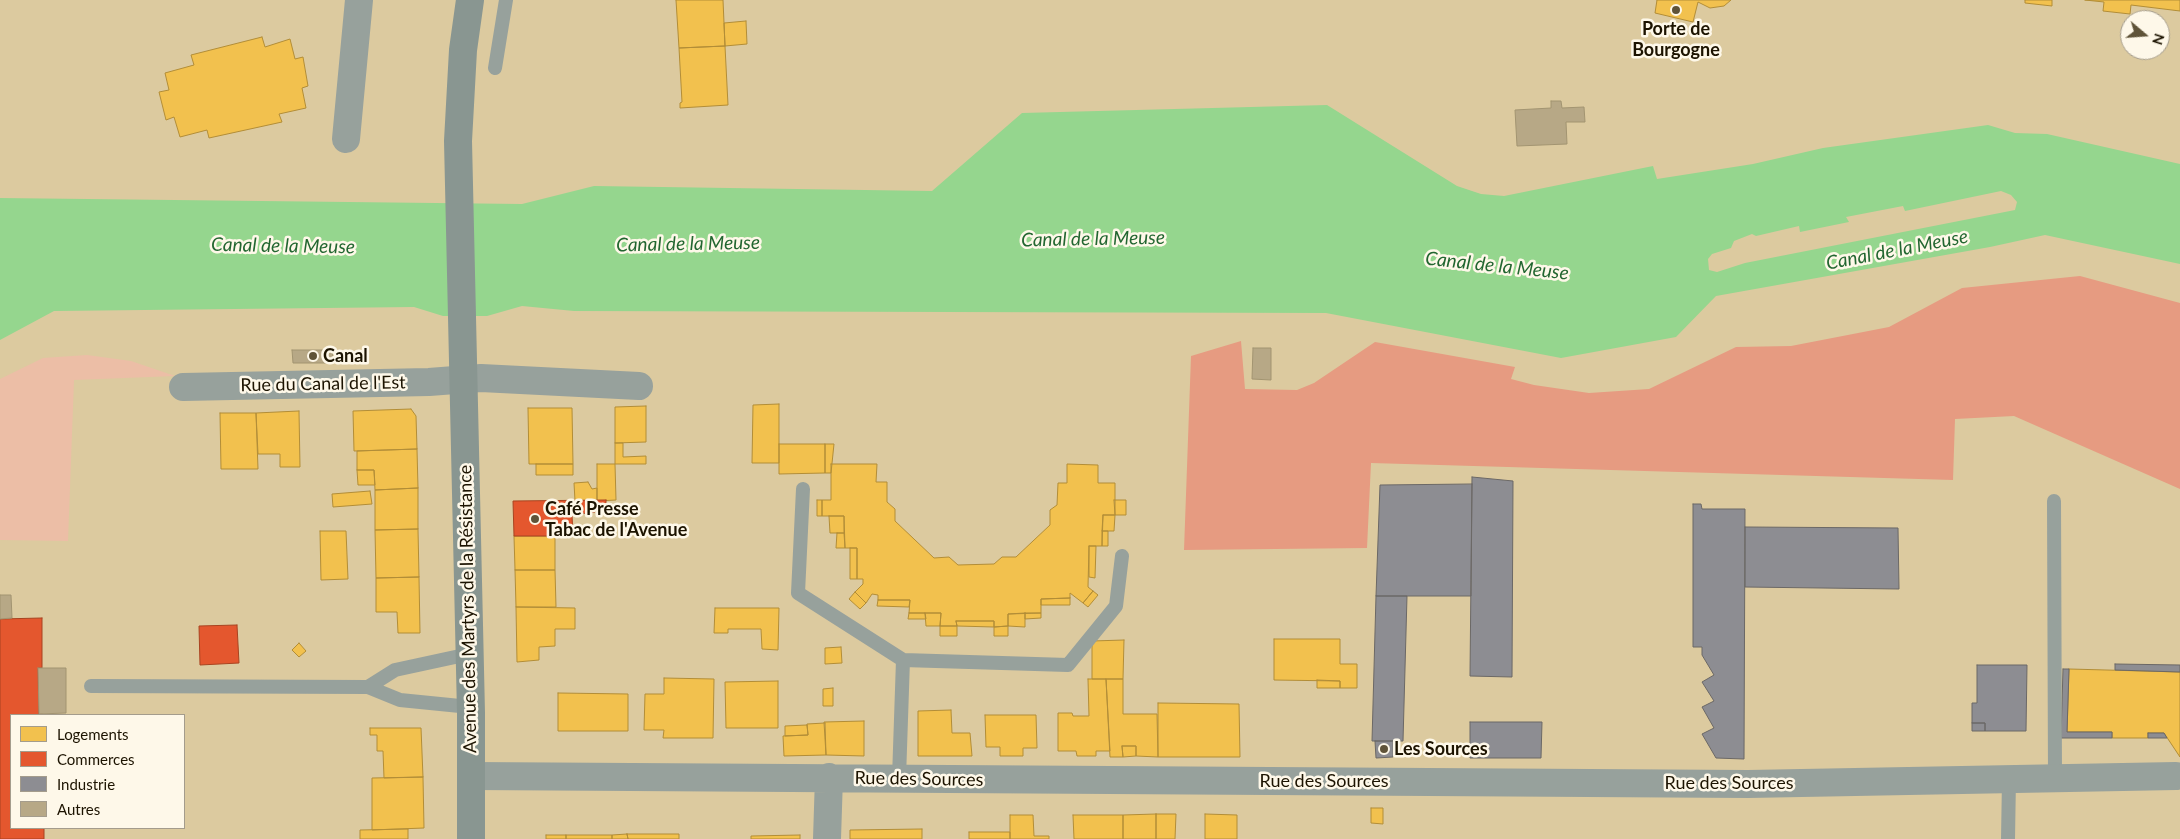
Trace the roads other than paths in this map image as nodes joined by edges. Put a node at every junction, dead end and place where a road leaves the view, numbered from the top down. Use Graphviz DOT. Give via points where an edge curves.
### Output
graph roads {
  1 [pos="359,0"];
  2 [pos="470,0"];
  3 [pos="506,0"];
  4 [pos="495,68"];
  5 [pos="346,139"];
  6 [pos="463,379"];
  7 [pos="639,386"];
  8 [pos="183,387"];
  9 [pos="803,489"];
  10 [pos="2054,501"];
  11 [pos="1122,556"];
  12 [pos="469,654"];
  13 [pos="903,660"];
  14 [pos="92,686"];
  15 [pos="368,687"];
  16 [pos="470,707"];
  17 [pos="472,776"];
  18 [pos="2176,776"];
  19 [pos="829,777"];
  20 [pos="899,778"];
  21 [pos="2055,778"];
  22 [pos="2009,779"];
  23 [pos="471,839"];
  24 [pos="827,839"];
  25 [pos="2008,839"];
  1 -- 5 [label="street"];
  2 -- 6 [label="main road, Avenue des Martyrs de la Résistance" via="463,50 458,141"];
  3 -- 4 [label="lane"];
  6 -- 7 [label="street"];
  6 -- 8 [label="street, Rue du Canal de l'Est"];
  6 -- 12 [label="main road, Avenue des Martyrs de la Résistance"];
  9 -- 13 [label="lane" via="798,593"];
  10 -- 21 [label="lane"];
  11 -- 13 [label="lane" via="1116,606 1068,664"];
  12 -- 15 [label="lane" via="395,670"];
  12 -- 16 [label="main road, Avenue des Martyrs de la Résistance"];
  13 -- 20 [label="lane"];
  14 -- 15 [label="lane"];
  15 -- 16 [label="lane" via="400,700"];
  16 -- 17 [label="main road, Avenue des Martyrs de la Résistance"];
  17 -- 19 [label="street, Rue des Sources"];
  17 -- 23 [label="main road, Avenue des Martyrs de la Résistance"];
  18 -- 21 [label="street, Rue des Sources"];
  19 -- 20 [label="street, Rue des Sources"];
  19 -- 24 [label="street"];
  20 -- 22 [label="street, Rue des Sources" via="1748,784"];
  21 -- 22 [label="street, Rue des Sources"];
  22 -- 25 [label="lane"];
}
